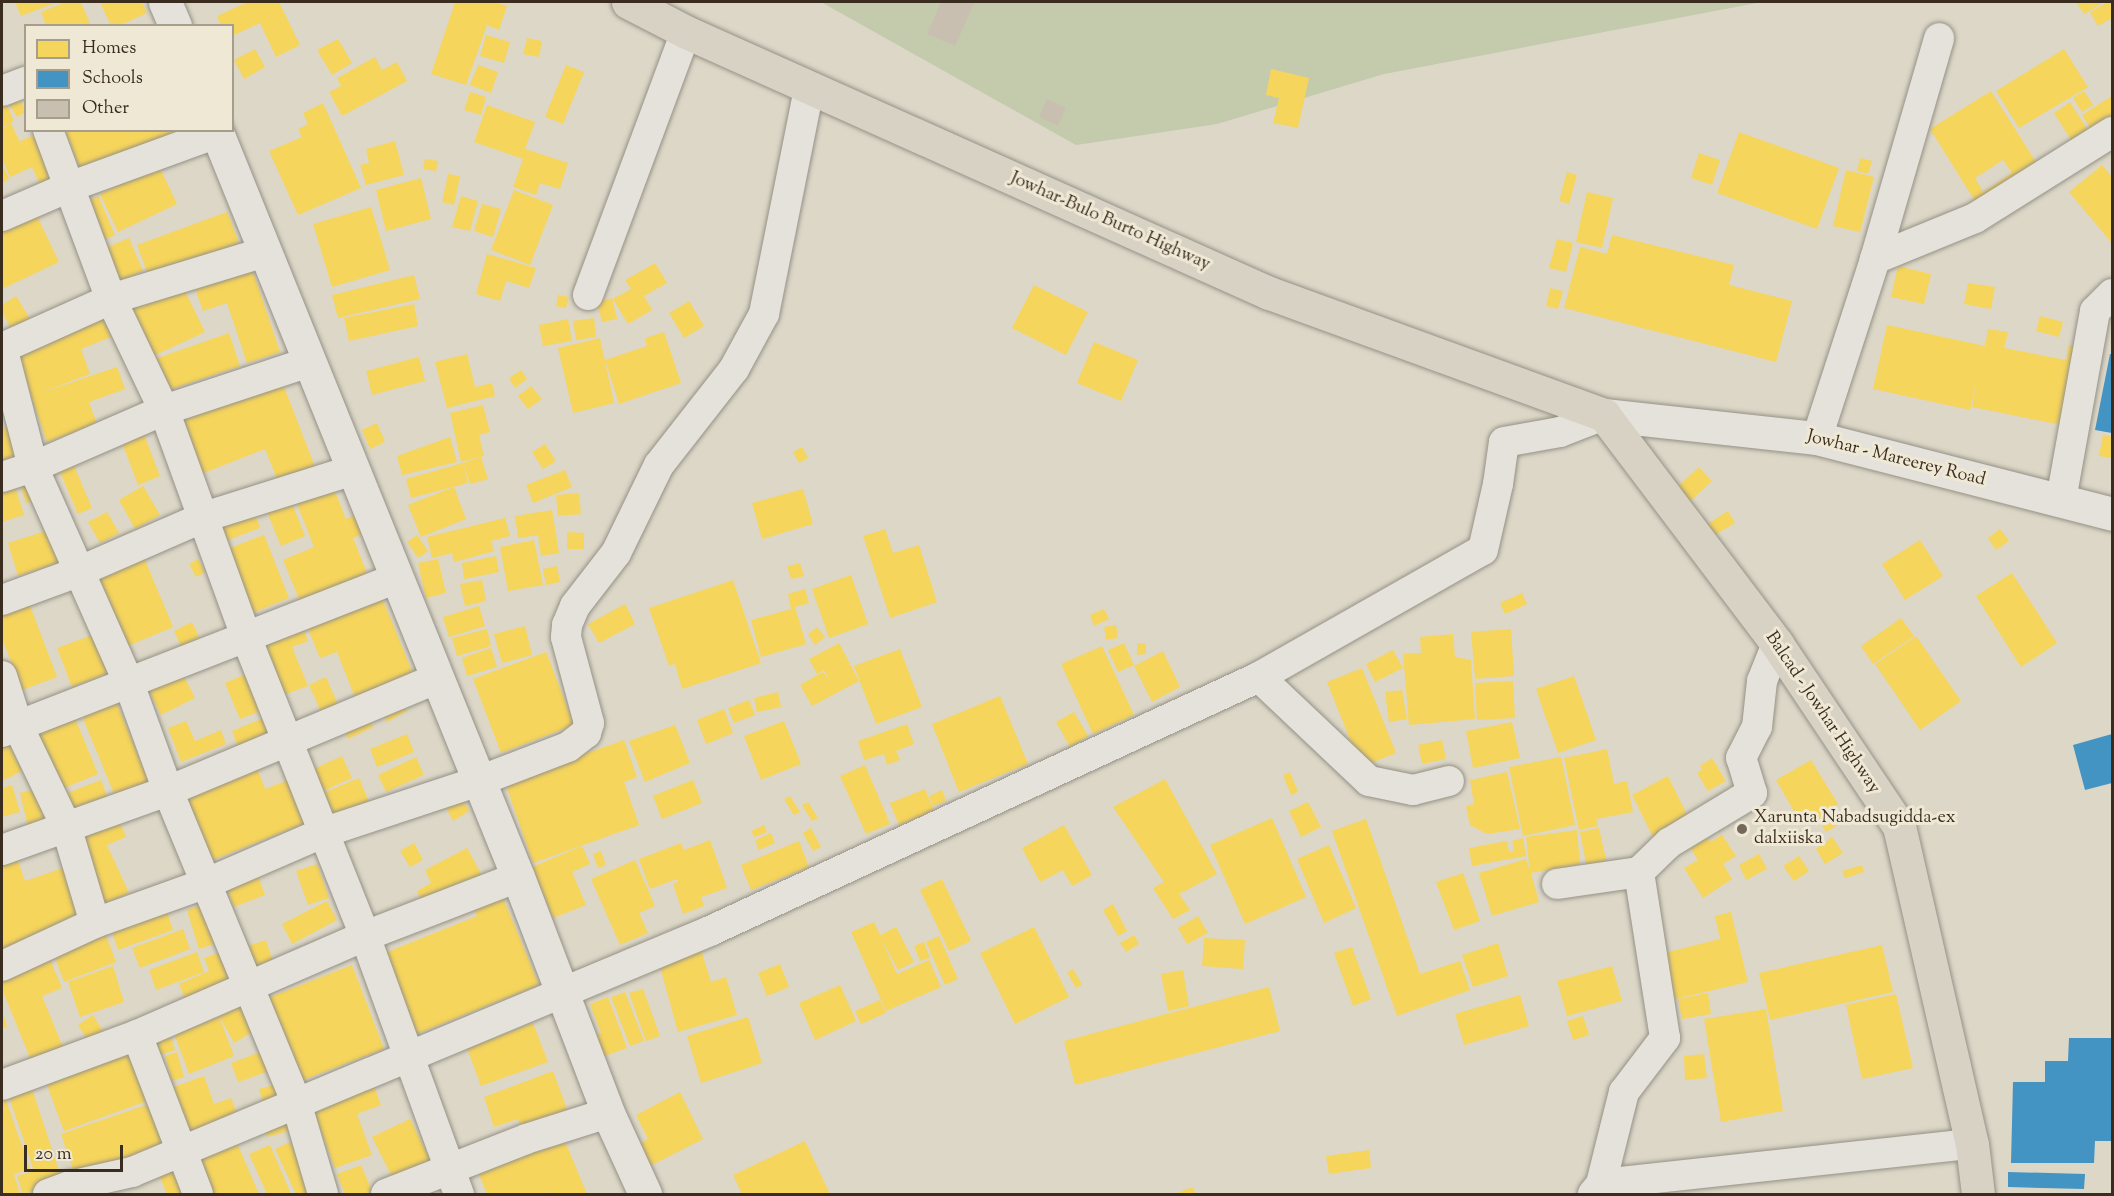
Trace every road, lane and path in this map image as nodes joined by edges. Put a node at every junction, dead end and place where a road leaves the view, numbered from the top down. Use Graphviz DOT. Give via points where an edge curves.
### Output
graph roads {
  1 [pos="165,2"];
  2 [pos="628,2"];
  3 [pos="174,24"];
  4 [pos="686,32"];
  5 [pos="1939,38"];
  6 [pos="24,83"];
  7 [pos="809,88"];
  8 [pos="2,91"];
  9 [pos="49,132"];
  10 [pos="216,132"];
  11 [pos="2112,132"];
  12 [pos="69,187"];
  13 [pos="2,216"];
  14 [pos="265,252"];
  15 [pos="1875,259"];
  16 [pos="2112,294"];
  17 [pos="588,295"];
  18 [pos="111,299"];
  19 [pos="2,348"];
  20 [pos="309,362"];
  21 [pos="164,410"];
  22 [pos="1604,415"];
  23 [pos="1817,438"];
  24 [pos="33,467"];
  25 [pos="353,470"];
  26 [pos="2,477"];
  27 [pos="2061,500"];
  28 [pos="2112,514"];
  29 [pos="204,517"];
  30 [pos="78,572"];
  31 [pos="397,578"];
  32 [pos="2,600"];
  33 [pos="246,637"];
  34 [pos="1778,644"];
  35 [pos="2,676"];
  36 [pos="1259,677"];
  37 [pos="438,678"];
  38 [pos="128,681"];
  39 [pos="10,729"];
  40 [pos="289,742"];
  41 [pos="479,781"];
  42 [pos="1449,781"];
  43 [pos="168,791"];
  44 [pos="66,826"];
  45 [pos="325,832"];
  46 [pos="2,850"];
  47 [pos="1639,872"];
  48 [pos="518,877"];
  49 [pos="207,883"];
  50 [pos="1557,884"];
  51 [pos="95,923"];
  52 [pos="365,936"];
  53 [pos="2,966"];
  54 [pos="247,986"];
  55 [pos="563,991"];
  56 [pos="137,1035"];
  57 [pos="410,1056"];
  58 [pos="2,1084"];
  59 [pos="296,1102"];
  60 [pos="608,1113"];
  61 [pos="1972,1144"];
  62 [pos="181,1149"];
  63 [pos="454,1181"];
  64 [pos="1597,1189"];
  65 [pos="64,1192"];
  66 [pos="198,1194"];
  67 [pos="323,1194"];
  68 [pos="386,1194"];
  69 [pos="645,1194"];
  70 [pos="1978,1194"];
  1 -- 3 [label="street"];
  2 -- 4 [label="main road, Jowhar-Bulo Burto Highway"];
  4 -- 7 [label="main road, Jowhar-Bulo Burto Highway"];
  4 -- 17 [label="street"];
  5 -- 15 [label="street"];
  6 -- 8 [label="street"];
  7 -- 22 [label="main road, Jowhar-Bulo Burto Highway" via="1269,293"];
  7 -- 41 [label="street" via="764,314 734,369 659,465 616,554 575,606 567,625 566,637 589,723 586,733 568,747"];
  9 -- 12 [label="street"];
  10 -- 12 [label="street"];
  10 -- 14 [label="street"];
  11 -- 15 [label="street" via="1976,218"];
  12 -- 13 [label="street"];
  12 -- 18 [label="street"];
  14 -- 18 [label="street"];
  14 -- 20 [label="street"];
  15 -- 23 [label="street"];
  16 -- 27 [label="street" via="2095,311"];
  18 -- 19 [label="street"];
  18 -- 21 [label="street"];
  19 -- 24 [label="street"];
  20 -- 21 [label="street"];
  20 -- 25 [label="street"];
  21 -- 24 [label="street"];
  21 -- 29 [label="street"];
  22 -- 23 [label="street, Jowhar - Mareerey Road"];
  22 -- 34 [label="main road, Balcad - Jowhar Highway"];
  22 -- 36 [label="street" via="1560,432 1504,442 1483,549"];
  23 -- 27 [label="street, Jowhar - Mareerey Road"];
  24 -- 26 [label="street"];
  24 -- 30 [label="street"];
  25 -- 29 [label="street"];
  25 -- 31 [label="street"];
  27 -- 28 [label="street, Jowhar - Mareerey Road"];
  29 -- 30 [label="street"];
  29 -- 33 [label="street"];
  30 -- 32 [label="street"];
  30 -- 38 [label="street"];
  31 -- 33 [label="street"];
  31 -- 37 [label="street"];
  33 -- 38 [label="street"];
  33 -- 40 [label="street"];
  34 -- 47 [label="street" via="1762,681 1756,727 1741,758 1752,792 1670,843"];
  34 -- 61 [label="main road, Balcad - Jowhar Highway" via="1899,826"];
  35 -- 39 [label="street"];
  36 -- 42 [label="street" via="1369,782 1413,790"];
  36 -- 55 [label="street" via="721,926"];
  37 -- 40 [label="street"];
  37 -- 41 [label="street"];
  38 -- 39 [label="street"];
  38 -- 43 [label="street"];
  39 -- 44 [label="street"];
  40 -- 43 [label="street"];
  40 -- 45 [label="street"];
  41 -- 45 [label="street"];
  41 -- 48 [label="street"];
  43 -- 44 [label="street"];
  43 -- 49 [label="street"];
  44 -- 46 [label="street"];
  44 -- 51 [label="street"];
  45 -- 49 [label="street"];
  45 -- 52 [label="street"];
  47 -- 50 [label="street"];
  47 -- 64 [label="street" via="1665,1038 1624,1092"];
  48 -- 52 [label="street"];
  48 -- 55 [label="street"];
  49 -- 51 [label="street"];
  49 -- 54 [label="street"];
  51 -- 53 [label="street"];
  52 -- 54 [label="street"];
  52 -- 57 [label="street"];
  54 -- 56 [label="street"];
  54 -- 59 [label="street"];
  55 -- 57 [label="street"];
  55 -- 60 [label="street"];
  56 -- 58 [label="street"];
  56 -- 62 [label="street"];
  57 -- 59 [label="street"];
  57 -- 63 [label="street"];
  59 -- 62 [label="street"];
  59 -- 67 [label="street"];
  60 -- 63 [label="street" via="526,1139"];
  60 -- 69 [label="street"];
  61 -- 64 [label="street"];
  61 -- 70 [label="main road, Balcad - Jowhar Highway"];
  62 -- 65 [label="street" via="132,1172"];
  62 -- 66 [label="street"];
  63 -- 68 [label="street"];
}
